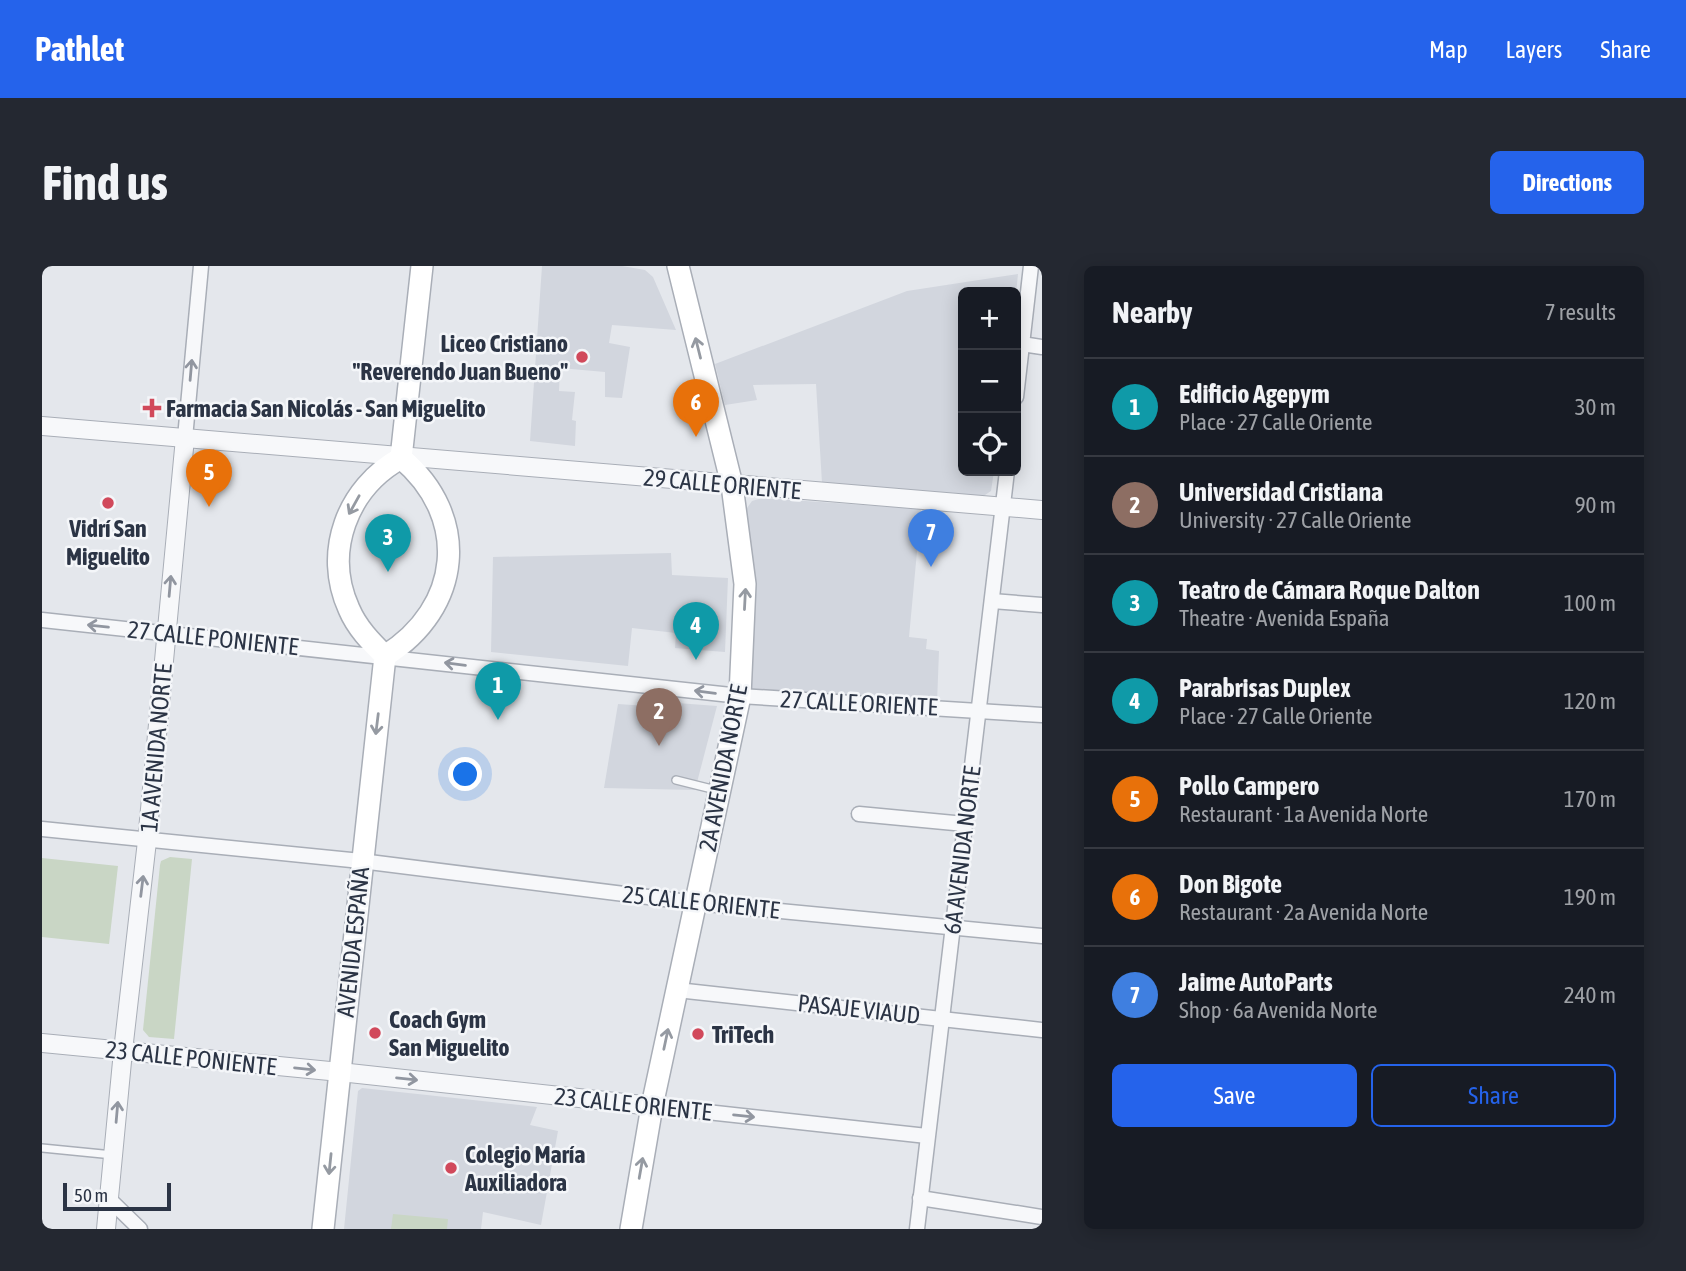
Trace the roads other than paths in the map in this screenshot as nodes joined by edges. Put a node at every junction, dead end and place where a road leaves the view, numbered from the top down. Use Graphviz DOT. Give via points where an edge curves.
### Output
graph roads {
  1 [pos="201,266"];
  2 [pos="422,266"];
  3 [pos="678,266"];
  4 [pos="1031,266"];
  5 [pos="1022,344"];
  6 [pos="1042,347"];
  7 [pos="1021,353"];
  8 [pos="42,426"];
  9 [pos="185,438"];
  10 [pos="401,458"];
  11 [pos="1006,476"];
  12 [pos="732,485"];
  13 [pos="1003,507"];
  14 [pos="1042,510"];
  15 [pos="992,601"];
  16 [pos="1042,606"];
  17 [pos="42,620"];
  18 [pos="166,633"];
  19 [pos="385,656"];
  20 [pos="740,696"];
  21 [pos="979,710"];
  22 [pos="1042,715"];
  23 [pos="676,780"];
  24 [pos="720,792"];
  25 [pos="859,814"];
  26 [pos="965,824"];
  27 [pos="42,830"];
  28 [pos="147,841"];
  29 [pos="361,861"];
  30 [pos="696,903"];
  31 [pos="953,926"];
  32 [pos="1042,936"];
  33 [pos="677,990"];
  34 [pos="941,1018"];
  35 [pos="1042,1030"];
  36 [pos="42,1043"];
  37 [pos="123,1051"];
  38 [pos="340,1072"];
  39 [pos="652,1106"];
  40 [pos="927,1136"];
  41 [pos="42,1148"];
  42 [pos="113,1155"];
  43 [pos="920,1198"];
  44 [pos="109,1199"];
  45 [pos="1042,1217"];
  46 [pos="106,1229"];
  47 [pos="140,1229"];
  48 [pos="323,1229"];
  49 [pos="631,1229"];
  50 [pos="917,1229"];
  9 -- 1 [label="street, 1A AVENIDA NORTE, one-way"];
  2 -- 10 [label="main road"];
  12 -- 3 [label="main road, 2A AVENIDA NORTE, one-way"];
  4 -- 5 [label="street"];
  5 -- 6 [label="street"];
  5 -- 7 [label="street"];
  8 -- 9 [label="street, 29 CALLE ORIENTE"];
  9 -- 10 [label="street, 29 CALLE ORIENTE"];
  18 -- 9 [label="street, 1A AVENIDA NORTE, one-way"];
  10 -- 12 [label="street, 29 CALLE ORIENTE"];
  10 -- 19 [label="main road, one-way" via="373,477 356,499 344,523 338,559 350,611"];
  10 -- 19 [label="main road" via="436,499 448,534 448,561 443,588 426,621"];
  11 -- 13 [label="street, 6A AVENIDA NORTE"];
  12 -- 13 [label="street, 29 CALLE ORIENTE"];
  20 -- 12 [label="main road, 2A AVENIDA NORTE, one-way" via="746,584"];
  13 -- 14 [label="street, 29 CALLE ORIENTE"];
  13 -- 15 [label="street, 6A AVENIDA NORTE"];
  15 -- 16 [label="street"];
  15 -- 21 [label="street, 6A AVENIDA NORTE"];
  18 -- 17 [label="street, 27 CALLE PONIENTE, one-way"];
  18 -- 19 [label="street, 27 CALLE PONIENTE"];
  18 -- 28 [label="street, 1A AVENIDA NORTE"];
  20 -- 19 [label="street, 27 CALLE ORIENTE, one-way"];
  19 -- 29 [label="main road, AVENIDA ESPAÑA, one-way"];
  20 -- 21 [label="street, 27 CALLE ORIENTE"];
  20 -- 24 [label="main road, 2A AVENIDA NORTE"];
  21 -- 22 [label="street, 27 CALLE ORIENTE"];
  21 -- 26 [label="street, 6A AVENIDA NORTE"];
  23 -- 24 [label="lane"];
  24 -- 30 [label="main road, 2A AVENIDA NORTE"];
  25 -- 26 [label="street"];
  26 -- 31 [label="street, 6A AVENIDA NORTE"];
  27 -- 28 [label="street, 25 CALLE ORIENTE"];
  28 -- 29 [label="street, 25 CALLE ORIENTE"];
  37 -- 28 [label="street, 1A AVENIDA NORTE, one-way"];
  29 -- 30 [label="street, 25 CALLE ORIENTE"];
  29 -- 38 [label="main road, AVENIDA ESPAÑA"];
  30 -- 31 [label="street, 25 CALLE ORIENTE"];
  30 -- 33 [label="main road, 2A AVENIDA NORTE"];
  31 -- 32 [label="street, 25 CALLE ORIENTE"];
  31 -- 34 [label="street, 6A AVENIDA NORTE"];
  33 -- 34 [label="street, PASAJE VIAUD"];
  39 -- 33 [label="main road, 2A AVENIDA NORTE, one-way"];
  34 -- 35 [label="street, PASAJE VIAUD"];
  34 -- 40 [label="street, 6A AVENIDA NORTE"];
  36 -- 37 [label="street, 23 CALLE PONIENTE"];
  37 -- 38 [label="street, 23 CALLE PONIENTE, one-way"];
  42 -- 37 [label="street, 1A AVENIDA NORTE, one-way"];
  38 -- 39 [label="street, 23 CALLE ORIENTE, one-way"];
  38 -- 48 [label="main road, AVENIDA ESPAÑA, one-way"];
  39 -- 40 [label="street, 23 CALLE ORIENTE, one-way"];
  49 -- 39 [label="main road, 2A AVENIDA NORTE, one-way"];
  40 -- 43 [label="street, 6A AVENIDA NORTE"];
  41 -- 42 [label="lane"];
  42 -- 44 [label="street, 1A AVENIDA NORTE"];
  43 -- 45 [label="street"];
  43 -- 50 [label="street, 6A AVENIDA NORTE"];
  44 -- 46 [label="street, 1A AVENIDA NORTE"];
  44 -- 47 [label="street"];
}
